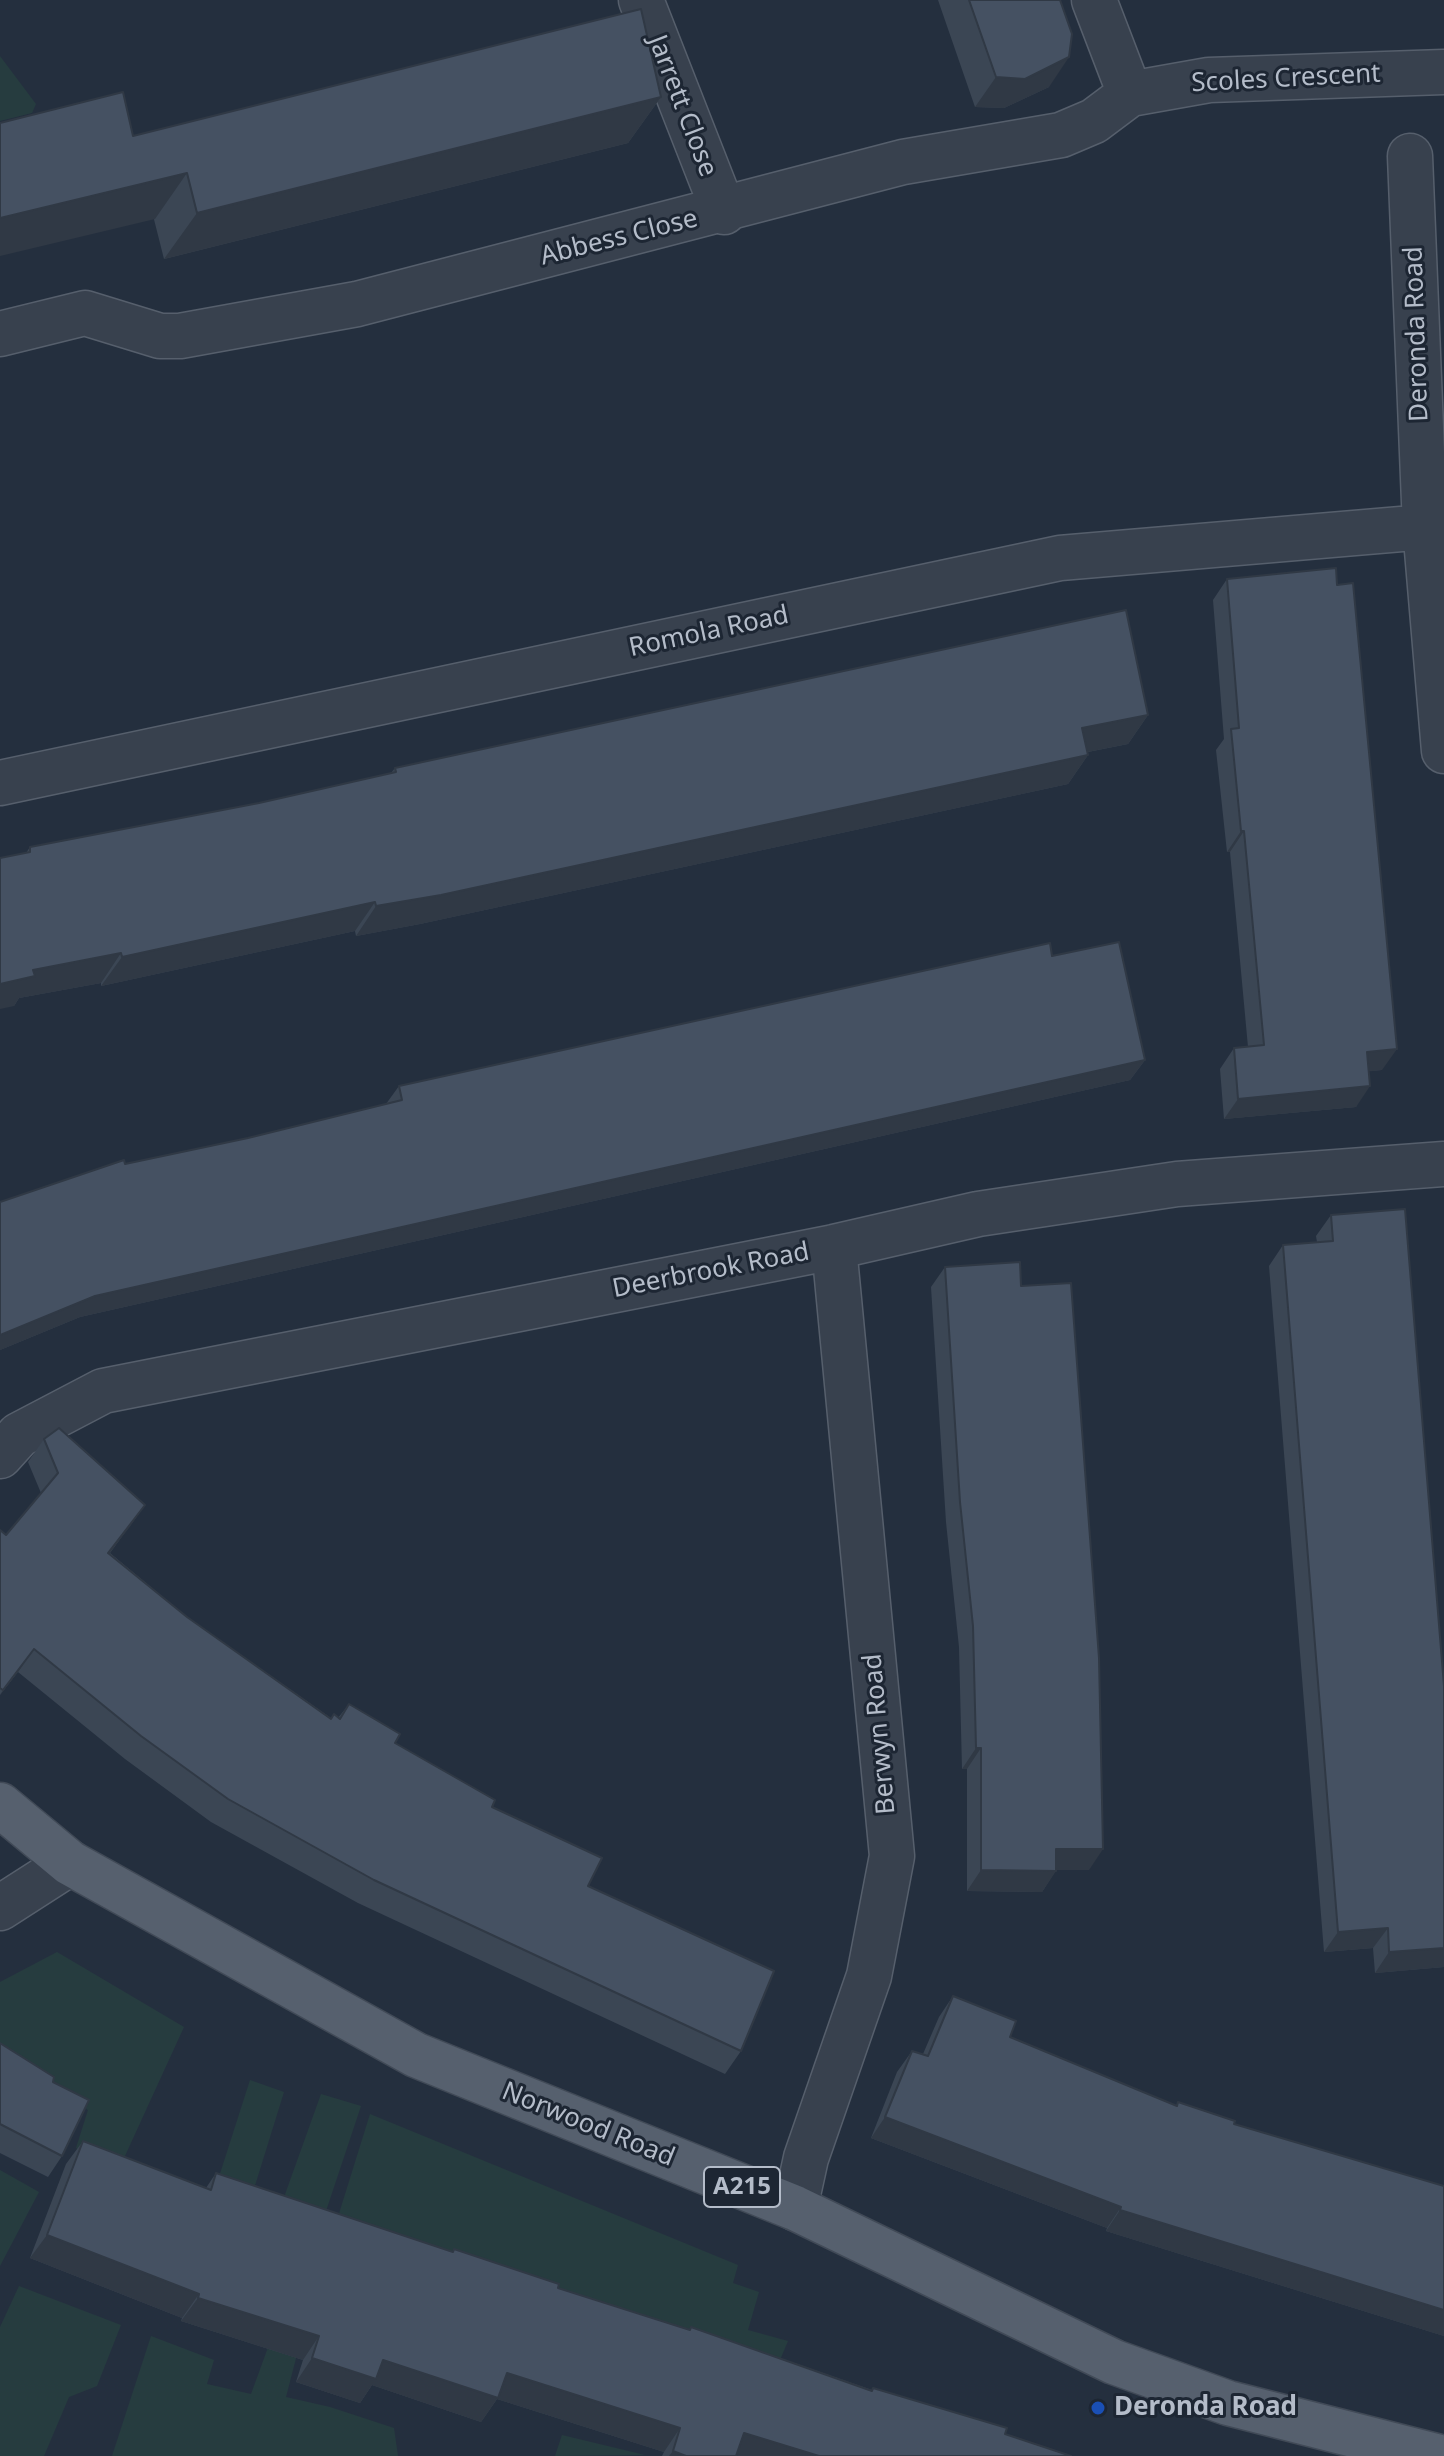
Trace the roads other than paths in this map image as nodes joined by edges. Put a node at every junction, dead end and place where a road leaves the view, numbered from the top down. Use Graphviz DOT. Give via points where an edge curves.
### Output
graph roads {
  1 [pos="641,0"];
  2 [pos="1094,0"];
  3 [pos="1444,72"];
  4 [pos="1130,94"];
  5 [pos="1410,156"];
  6 [pos="724,212"];
  7 [pos="0,334"];
  8 [pos="1425,527"];
  9 [pos="1444,751"];
  10 [pos="0,783"];
  11 [pos="1444,1164"];
  12 [pos="834,1247"];
  13 [pos="0,1456"];
  14 [pos="0,1805"];
  15 [pos="70,1863"];
  16 [pos="0,1908"];
  17 [pos="795,2208"];
  18 [pos="1436,2456"];
  1 -- 6 [label="street, Jarrett Close"];
  2 -- 4 [label="street"];
  3 -- 4 [label="street, Scoles Crescent" via="1209,80"];
  4 -- 6 [label="street, Abbess Close" via="1094,121 1061,135 903,162"];
  5 -- 8 [label="street, Deronda Road"];
  6 -- 7 [label="street, Abbess Close" via="357,304 180,336 160,336 85,313"];
  8 -- 9 [label="street, Deronda Road"];
  8 -- 10 [label="street, Romola Road" via="1060,558"];
  11 -- 12 [label="street, Deerbrook Road" via="1177,1184 978,1214"];
  12 -- 13 [label="street, Deerbrook Road" via="103,1391 19,1435"];
  12 -- 17 [label="street, Berwyn Road" via="892,1856 869,1976 806,2158"];
  14 -- 15 [label="main road, Norwood Road / A215"];
  15 -- 16 [label="street"];
  15 -- 17 [label="main road, Norwood Road / A215" via="416,2055"];
  17 -- 18 [label="main road, Norwood Road / A215" via="1114,2362 1228,2403"];
}
